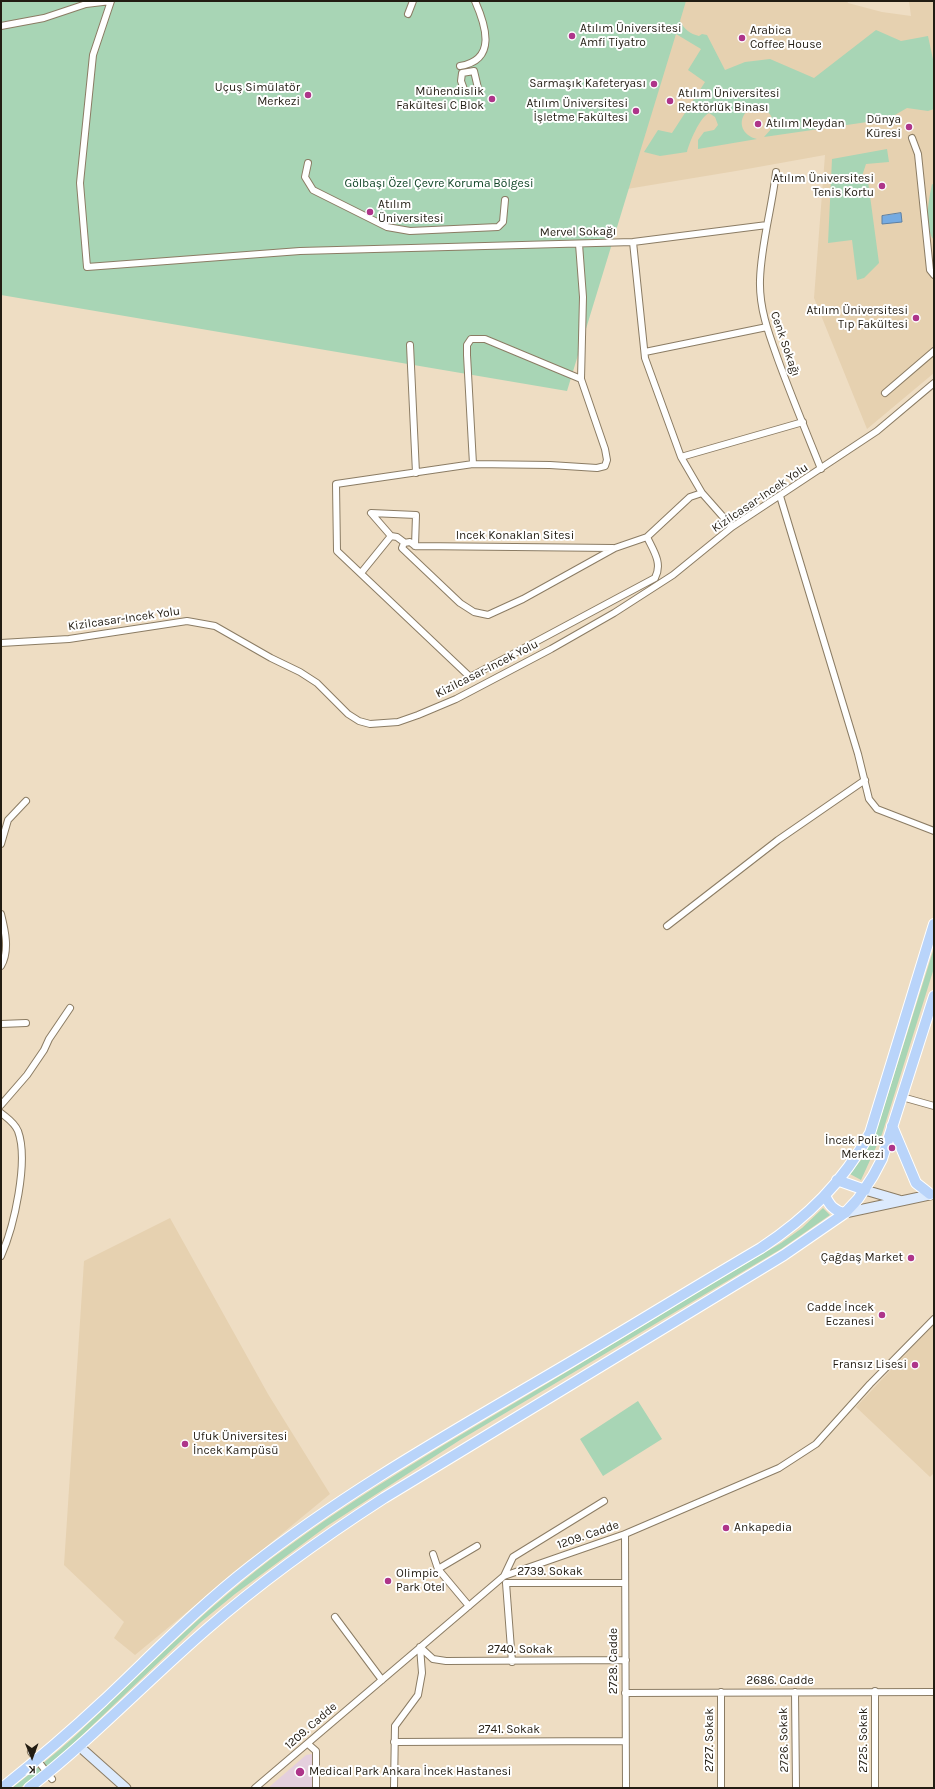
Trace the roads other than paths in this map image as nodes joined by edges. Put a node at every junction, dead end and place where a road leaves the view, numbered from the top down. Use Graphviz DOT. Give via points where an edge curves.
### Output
graph roads {
  1 [pos="111,1"];
  2 [pos="413,1"];
  3 [pos="475,1"];
  4 [pos="408,14"];
  5 [pos="1,26"];
  6 [pos="460,66"];
  7 [pos="478,88"];
  8 [pos="465,92"];
  9 [pos="912,138"];
  10 [pos="308,163"];
  11 [pos="776,172"];
  12 [pos="505,200"];
  13 [pos="767,225"];
  14 [pos="634,242"];
  15 [pos="927,242"];
  16 [pos="579,244"];
  17 [pos="934,244"];
  18 [pos="934,275"];
  19 [pos="766,327"];
  20 [pos="410,345"];
  21 [pos="934,351"];
  22 [pos="645,352"];
  23 [pos="581,378"];
  24 [pos="934,383"];
  25 [pos="885,392"];
  26 [pos="802,422"];
  27 [pos="681,457"];
  28 [pos="473,464"];
  29 [pos="821,469"];
  30 [pos="416,472"];
  31 [pos="702,493"];
  32 [pos="780,496"];
  33 [pos="732,527"];
  34 [pos="391,536"];
  35 [pos="647,537"];
  36 [pos="405,543"];
  37 [pos="416,546"];
  38 [pos="615,548"];
  39 [pos="361,573"];
  40 [pos="1,644"];
  41 [pos="864,780"];
  42 [pos="26,801"];
  43 [pos="934,831"];
  44 [pos="1,844"];
  45 [pos="1,914"];
  46 [pos="934,924"];
  47 [pos="667,926"];
  48 [pos="1,966"];
  49 [pos="934,996"];
  50 [pos="70,1008"];
  51 [pos="26,1023"];
  52 [pos="1,1024"];
  53 [pos="902,1097"];
  54 [pos="1,1105"];
  55 [pos="934,1106"];
  56 [pos="1,1113"];
  57 [pos="892,1126"];
  58 [pos="837,1180"];
  59 [pos="865,1190"];
  60 [pos="932,1194"];
  61 [pos="825,1195"];
  62 [pos="899,1200"];
  63 [pos="845,1213"];
  64 [pos="1,1256"];
  65 [pos="934,1319"];
  66 [pos="604,1501"];
  67 [pos="625,1534"];
  68 [pos="476,1546"];
  69 [pos="433,1554"];
  70 [pos="438,1569"];
  71 [pos="504,1576"];
  72 [pos="625,1583"];
  73 [pos="469,1606"];
  74 [pos="335,1617"];
  75 [pos="420,1647"];
  76 [pos="626,1660"];
  77 [pos="512,1662"];
  78 [pos="382,1680"];
  79 [pos="875,1691"];
  80 [pos="722,1692"];
  81 [pos="795,1692"];
  82 [pos="934,1692"];
  83 [pos="625,1693"];
  84 [pos="625,1741"];
  85 [pos="394,1742"];
  86 [pos="308,1744"];
  87 [pos="80,1747"];
  88 [pos="34,1755"];
  89 [pos="50,1776"];
  90 [pos="116,1784"];
  91 [pos="2,1788"];
  92 [pos="29,1788"];
  93 [pos="126,1788"];
  94 [pos="255,1788"];
  95 [pos="316,1788"];
  96 [pos="394,1788"];
  97 [pos="626,1788"];
  98 [pos="721,1788"];
  99 [pos="796,1788"];
  100 [pos="875,1788"];
  1 -- 5 [label="street" via="86,4 44,18"];
  1 -- 16 [label="street, Mervel Sokağı" via="93,55 80,183 87,267 300,251"];
  2 -- 4 [label="street"];
  3 -- 6 [label="street" via="485,28 484,49 479,58 470,64"];
  7 -- 8 [label="street" via="474,71 462,73 461,81"];
  9 -- 15 [label="street" via="918,154"];
  10 -- 12 [label="street" via="305,176 313,190 398,230 498,227 503,222"];
  11 -- 13 [label="street, Cenk Sokağı"];
  13 -- 14 [label="street, Mervel Sokağı"];
  13 -- 19 [label="street, Cenk Sokağı" via="760,279"];
  14 -- 16 [label="street, Mervel Sokağı"];
  14 -- 22 [label="street"];
  15 -- 17 [label="street"];
  15 -- 18 [label="street" via="930,270"];
  16 -- 23 [label="street" via="583,297"];
  19 -- 22 [label="street"];
  19 -- 26 [label="street, Cenk Sokağı"];
  20 -- 30 [label="street"];
  21 -- 25 [label="street"];
  22 -- 27 [label="street"];
  23 -- 28 [label="street" via="605,449 605,466 597,468"];
  23 -- 28 [label="street" via="485,339 471,339 467,346 467,355"];
  24 -- 29 [label="street, Kizilcasar-Incek Yolu" via="891,421"];
  26 -- 27 [label="street"];
  26 -- 29 [label="street, Cenk Sokağı"];
  27 -- 31 [label="street"];
  28 -- 30 [label="street"];
  29 -- 32 [label="street, Kizilcasar-Incek Yolu"];
  30 -- 39 [label="street" via="336,484 337,551"];
  31 -- 33 [label="street"];
  31 -- 35 [label="street" via="690,497"];
  32 -- 33 [label="street, Kizilcasar-Incek Yolu"];
  32 -- 41 [label="street"];
  33 -- 40 [label="street, Kizilcasar-Incek Yolu" via="674,575 552,649 456,698 398,722 359,722 317,683 215,626 187,621 69,639"];
  34 -- 36 [label="street, Incek Konaklan Sitesi" via="398,536"];
  34 -- 37 [label="street" via="371,513 416,515"];
  34 -- 39 [label="street"];
  35 -- 38 [label="street"];
  35 -- 39 [label="street" via="658,563 655,578 470,677"];
  36 -- 37 [label="street, Incek Konaklan Sitesi" via="410,542"];
  36 -- 38 [label="street" via="402,548 460,603 483,615 496,612 523,599"];
  37 -- 38 [label="street, Incek Konaklan Sitesi"];
  41 -- 43 [label="street" via="869,799 877,809"];
  41 -- 47 [label="street" via="778,840"];
  42 -- 44 [label="street" via="8,820"];
  45 -- 48 [label="street" via="6,952"];
  46 -- 58 [label="main road" via="873,1124 863,1145"];
  49 -- 53 [label="main road"];
  50 -- 54 [label="street" via="27,1075"];
  51 -- 52 [label="street"];
  53 -- 55 [label="street"];
  53 -- 57 [label="main road"];
  56 -- 64 [label="street" via="13,1122 18,1130 22,1158 15,1210"];
  57 -- 59 [label="main road" via="882,1159"];
  57 -- 60 [label="main road" via="916,1183"];
  58 -- 59 [label="main road"];
  58 -- 61 [label="main road"];
  59 -- 62 [label="main road"];
  59 -- 63 [label="main road"];
  60 -- 62 [label="main road"];
  61 -- 63 [label="main road" via="832,1207"];
  61 -- 88 [label="main road" via="800,1220 761,1248 432,1443 307,1524 213,1596 102,1703"];
  62 -- 63 [label="main road"];
  63 -- 87 [label="main road" via="784,1255 334,1530 266,1579 211,1625"];
  65 -- 67 [label="street, 1209. Cadde" via="816,1444 779,1468"];
  66 -- 71 [label="street" via="513,1557"];
  67 -- 71 [label="street, 1209. Cadde"];
  67 -- 72 [label="street, 2728. Cadde"];
  68 -- 70 [label="street"];
  69 -- 70 [label="street"];
  70 -- 73 [label="street"];
  71 -- 73 [label="street, 1209. Cadde"];
  72 -- 76 [label="street, 2728. Cadde"];
  72 -- 77 [label="street, 2739. Sokak" via="506,1583"];
  73 -- 75 [label="street, 1209. Cadde"];
  74 -- 78 [label="street"];
  75 -- 77 [label="street, 2740. Sokak" via="432,1659"];
  75 -- 78 [label="street, 1209. Cadde"];
  75 -- 85 [label="street" via="422,1673 418,1695 395,1726"];
  76 -- 77 [label="street, 2740. Sokak"];
  76 -- 83 [label="street, 2728. Cadde"];
  78 -- 86 [label="street, 1209. Cadde"];
  79 -- 81 [label="street, 2686. Cadde"];
  79 -- 82 [label="street, 2686. Cadde"];
  79 -- 100 [label="street, 2725. Sokak"];
  80 -- 81 [label="street, 2686. Cadde"];
  80 -- 83 [label="street, 2686. Cadde"];
  80 -- 98 [label="street, 2727. Sokak"];
  81 -- 99 [label="street, 2726. Sokak"];
  83 -- 84 [label="street, 2728. Cadde"];
  84 -- 85 [label="street, 2741. Sokak"];
  84 -- 97 [label="street, 2728. Cadde"];
  85 -- 96 [label="street"];
  86 -- 94 [label="street, 1209. Cadde"];
  86 -- 95 [label="street" via="316,1751"];
  87 -- 89 [label="main road"];
  87 -- 90 [label="main road"];
  88 -- 89 [label="street"];
  88 -- 91 [label="main road"];
  89 -- 92 [label="main road"];
  90 -- 93 [label="main road"];
}
